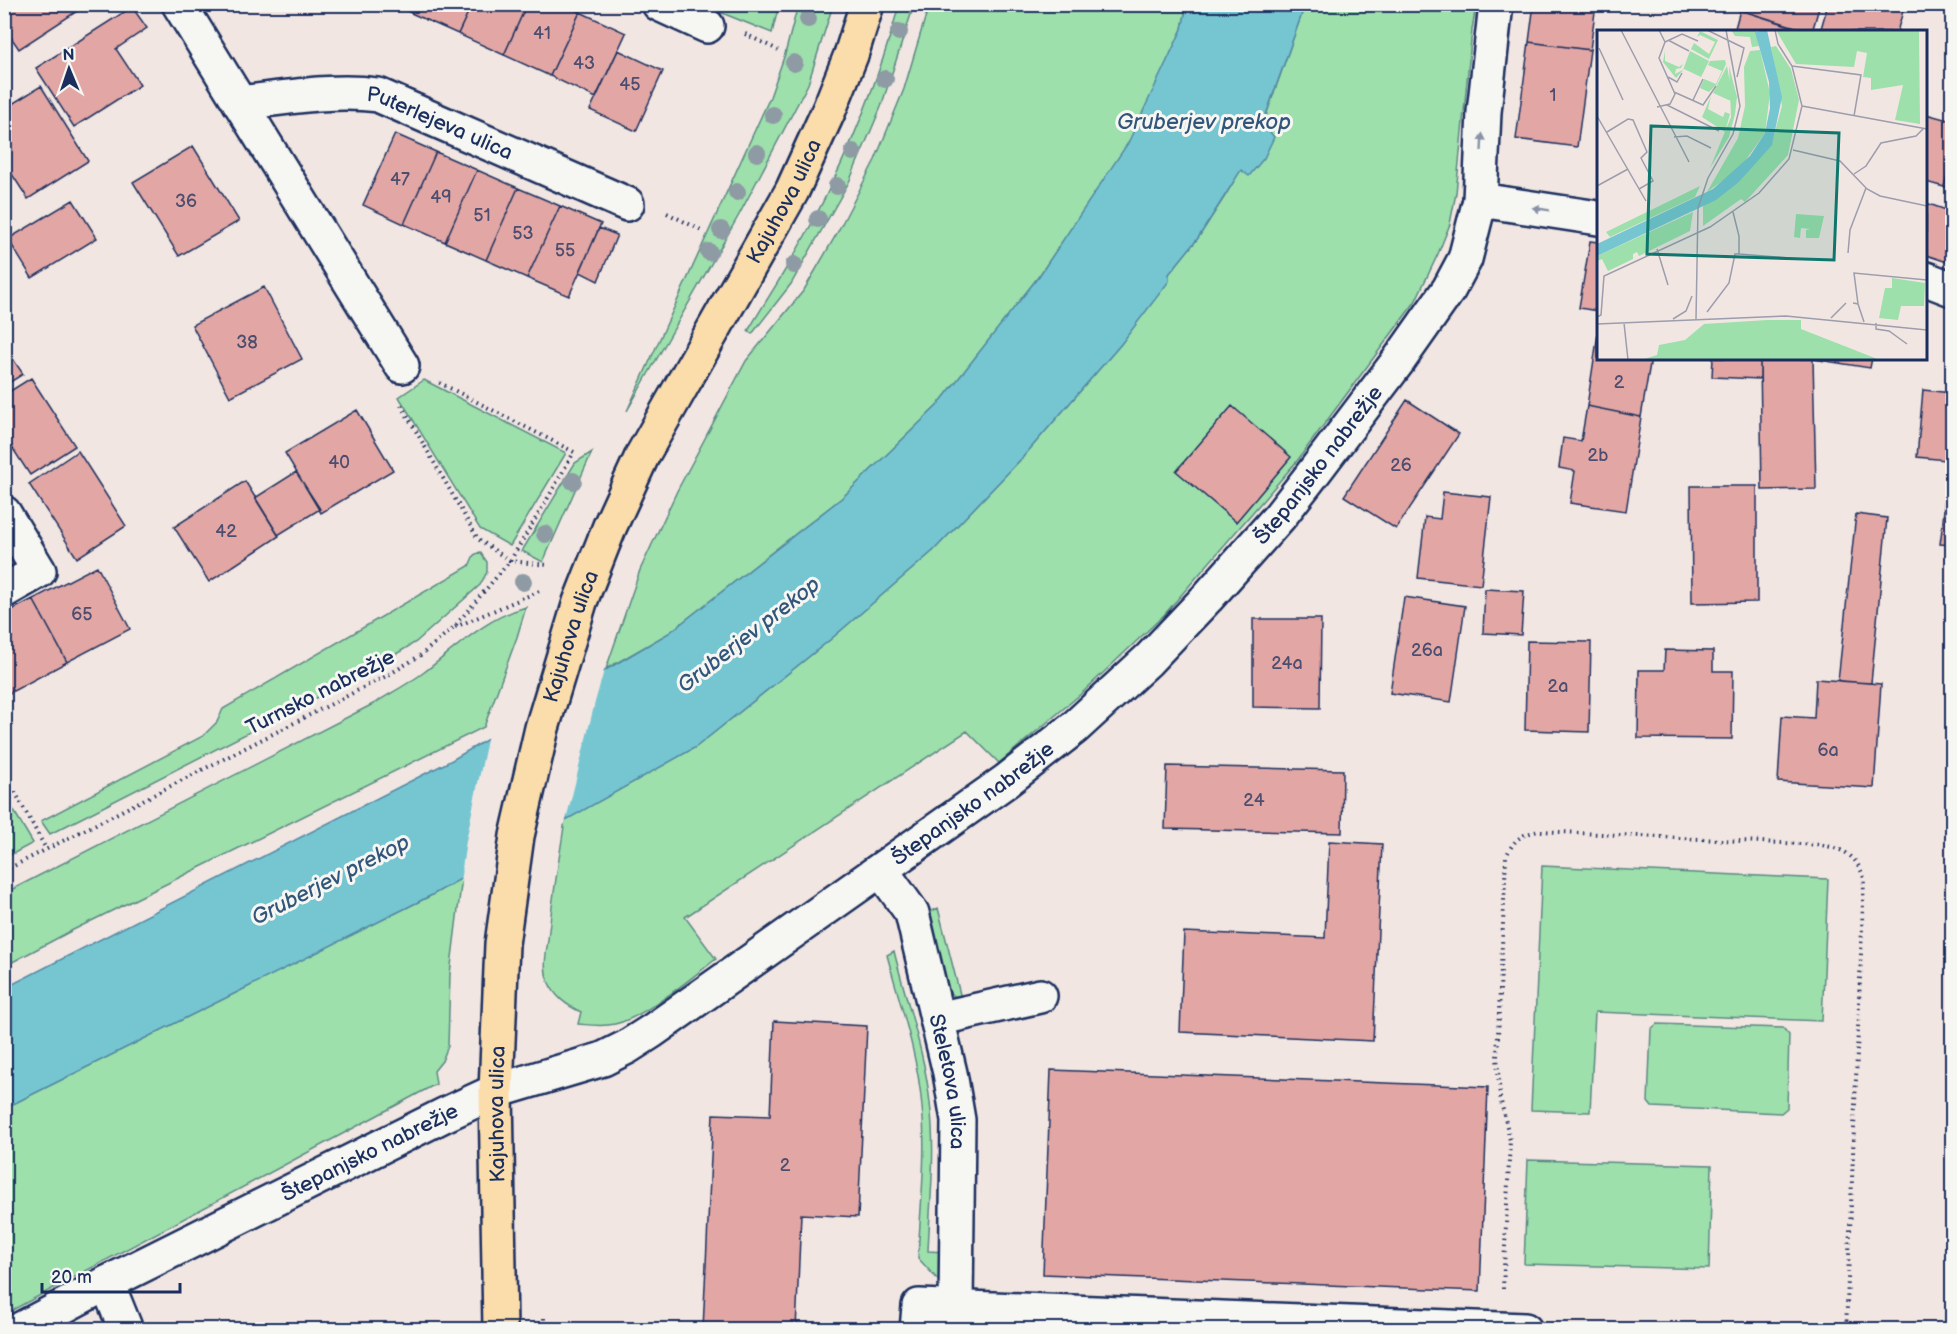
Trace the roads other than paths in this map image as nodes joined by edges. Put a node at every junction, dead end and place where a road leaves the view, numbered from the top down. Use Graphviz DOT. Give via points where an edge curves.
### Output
graph roads {
  1 [pos="179,4"];
  2 [pos="658,4"];
  3 [pos="867,4"];
  4 [pos="1496,4"];
  5 [pos="707,27"];
  6 [pos="240,103"];
  7 [pos="1480,200"];
  8 [pos="627,204"];
  9 [pos="1597,218"];
  10 [pos="1927,279"];
  11 [pos="1953,289"];
  12 [pos="402,366"];
  13 [pos="4,513"];
  14 [pos="4,591"];
  15 [pos="881,870"];
  16 [pos="1040,996"];
  17 [pos="937,1019"];
  18 [pos="496,1091"];
  19 [pos="107,1283"];
  20 [pos="956,1307"];
  21 [pos="19,1329"];
  22 [pos="126,1329"];
  23 [pos="500,1329"];
  24 [pos="917,1329"];
  25 [pos="1513,1329"];
  1 -- 6 [label="street"];
  2 -- 5 [label="street"];
  3 -- 18 [label="main road, Kajuhova ulica" via="829,110 792,191 643,454 580,602 539,739 517,837 502,944"];
  7 -- 4 [label="street, Štepanjsko nabrežje, one-way" via="1484,112"];
  6 -- 8 [label="street, Puterlejeva ulica" via="335,93 378,95"];
  6 -- 12 [label="street"];
  9 -- 7 [label="street, one-way"];
  7 -- 15 [label="street, Štepanjsko nabrežje" via="1465,259 1449,289 1280,516 1207,598 1148,660 1074,728"];
  10 -- 11 [label="street"];
  13 -- 14 [label="street" via="39,571"];
  15 -- 17 [label="street, Steletova ulica" via="912,913"];
  15 -- 18 [label="street, Štepanjsko nabrežje" via="627,1047 603,1059"];
  16 -- 17 [label="street"];
  17 -- 20 [label="street, Steletova ulica" via="958,1120"];
  18 -- 19 [label="street, Štepanjsko nabrežje"];
  18 -- 23 [label="main road, Kajuhova ulica"];
  19 -- 21 [label="street, Štepanjsko nabrežje"];
  19 -- 22 [label="street"];
  20 -- 24 [label="street" via="919,1306"];
  20 -- 25 [label="street"];
}
